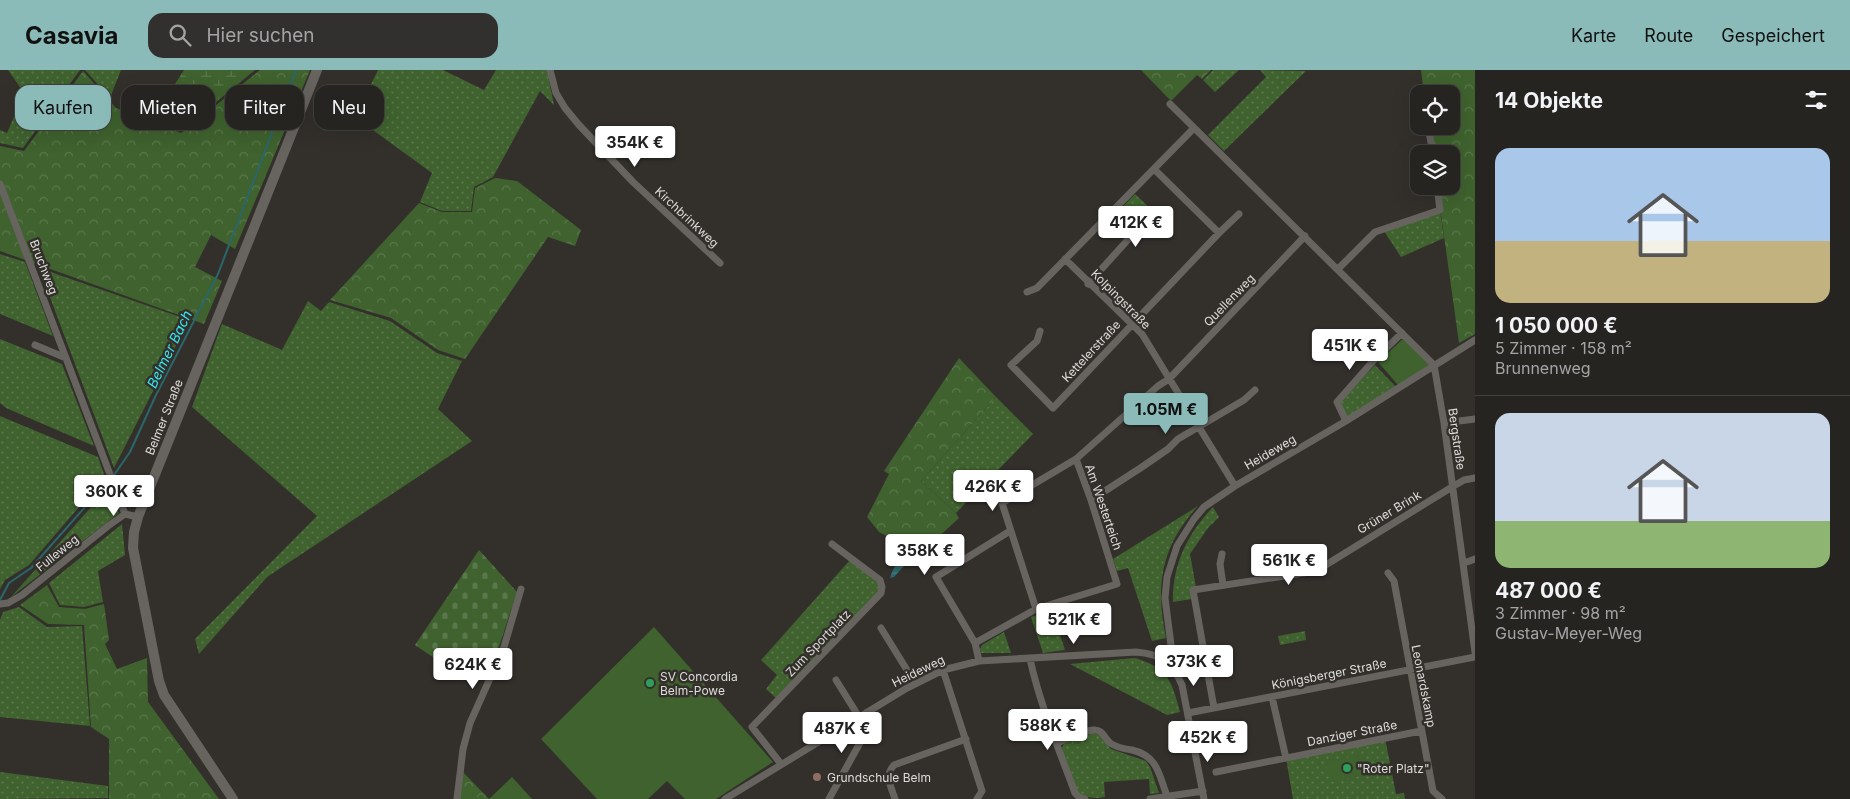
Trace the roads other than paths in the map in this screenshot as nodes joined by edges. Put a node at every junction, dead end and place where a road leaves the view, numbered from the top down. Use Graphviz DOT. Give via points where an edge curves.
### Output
graph roads {
  1 [pos="317,70"];
  2 [pos="550,70"];
  3 [pos="1170,104"];
  4 [pos="1194,128"];
  5 [pos="1154,169"];
  6 [pos="0,184"];
  7 [pos="1438,195"];
  8 [pos="1113,210"];
  9 [pos="1240,214"];
  10 [pos="1219,233"];
  11 [pos="1305,236"];
  12 [pos="1065,260"];
  13 [pos="720,263"];
  14 [pos="1338,269"];
  15 [pos="1088,284"];
  16 [pos="1027,292"];
  17 [pos="1132,325"];
  18 [pos="1040,331"];
  19 [pos="1402,332"];
  20 [pos="1473,343"];
  21 [pos="35,345"];
  22 [pos="66,358"];
  23 [pos="1434,365"];
  24 [pos="1169,379"];
  25 [pos="1255,390"];
  26 [pos="1475,419"];
  27 [pos="1346,420"];
  28 [pos="1444,423"];
  29 [pos="1198,426"];
  30 [pos="1076,459"];
  31 [pos="1475,478"];
  32 [pos="1235,486"];
  33 [pos="1452,486"];
  34 [pos="1091,500"];
  35 [pos="125,514"];
  36 [pos="138,517"];
  37 [pos="1010,531"];
  38 [pos="832,544"];
  39 [pos="1222,554"];
  40 [pos="1475,559"];
  41 [pos="1464,563"];
  42 [pos="1388,574"];
  43 [pos="1223,585"];
  44 [pos="521,589"];
  45 [pos="4,604"];
  46 [pos="1036,610"];
  47 [pos="881,628"];
  48 [pos="975,643"];
  49 [pos="1475,652"];
  50 [pos="1475,657"];
  51 [pos="1030,659"];
  52 [pos="1163,659"];
  53 [pos="979,661"];
  54 [pos="943,670"];
  55 [pos="1409,670"];
  56 [pos="836,680"];
  57 [pos="915,683"];
  58 [pos="1272,696"];
  59 [pos="1214,708"];
  60 [pos="867,712"];
  61 [pos="1188,713"];
  62 [pos="858,717"];
  63 [pos="1422,731"];
  64 [pos="966,739"];
  65 [pos="1057,743"];
  66 [pos="1286,758"];
  67 [pos="781,764"];
  68 [pos="1216,772"];
  69 [pos="1203,791"];
  70 [pos="1166,796"];
  71 [pos="233,799"];
  72 [pos="457,799"];
  73 [pos="725,799"];
  74 [pos="829,799"];
  75 [pos="895,799"];
  76 [pos="977,799"];
  77 [pos="1085,799"];
  78 [pos="1150,799"];
  79 [pos="1204,799"];
  80 [pos="1442,799"];
  1 -- 36 [label="street, Belmer Straße"];
  2 -- 13 [label="street, Kirchbrinkweg" via="556,92 574,120 633,182"];
  3 -- 4 [label="street"];
  4 -- 5 [label="street"];
  4 -- 11 [label="street"];
  5 -- 8 [label="street"];
  5 -- 10 [label="street"];
  6 -- 22 [label="street, Bruchweg"];
  7 -- 14 [label="street" via="1440,210 1375,232"];
  8 -- 12 [label="street"];
  8 -- 15 [label="street" via="1134,232"];
  9 -- 10 [label="street, Kettelerstraße"];
  10 -- 17 [label="street, Kettelerstraße"];
  11 -- 14 [label="street"];
  11 -- 24 [label="street, Quellenweg"];
  12 -- 15 [label="street, Kolpingstraße"];
  12 -- 16 [label="street" via="1037,288"];
  14 -- 19 [label="street"];
  15 -- 17 [label="street, Kolpingstraße"];
  17 -- 18 [label="street, Kettelerstraße" via="1053,408 1011,365 1037,341"];
  17 -- 24 [label="street, Kolpingstraße" via="1142,334"];
  19 -- 23 [label="street"];
  19 -- 27 [label="street" via="1337,402"];
  20 -- 23 [label="street, Heideweg"];
  21 -- 22 [label="street"];
  22 -- 35 [label="street, Bruchweg"];
  23 -- 27 [label="street, Heideweg"];
  23 -- 28 [label="street, Bergstraße"];
  24 -- 29 [label="street, Kolpingstraße"];
  24 -- 30 [label="street, Quellenweg"];
  25 -- 29 [label="street" via="1244,400"];
  26 -- 28 [label="street"];
  27 -- 32 [label="street, Heideweg"];
  28 -- 33 [label="street, Bergstraße"];
  29 -- 32 [label="street, Kolpingstraße"];
  29 -- 34 [label="street"];
  30 -- 34 [label="street, Am Westerteich"];
  30 -- 37 [label="street, Am Westerteich" via="1002,503"];
  31 -- 33 [label="street, Grüner Brink"];
  32 -- 52 [label="street, Heideweg" via="1204,507 1177,546 1167,577 1165,598 1171,645"];
  33 -- 41 [label="street, Bergstraße"];
  33 -- 43 [label="street, Grüner Brink" via="1316,570"];
  34 -- 46 [label="street, Am Westerteich" via="1117,584"];
  35 -- 36 [label="street"];
  35 -- 45 [label="street, Fulleweg" via="22,595"];
  36 -- 71 [label="street, Belmer Straße" via="134,548 164,695"];
  37 -- 46 [label="street, Am Westerteich"];
  37 -- 48 [label="street" via="936,577"];
  38 -- 67 [label="street, Zum Sportplatz" via="880,580 881,593 752,727"];
  39 -- 43 [label="street"];
  40 -- 41 [label="street"];
  41 -- 49 [label="street, Bergstraße"];
  42 -- 55 [label="street, Leonardskamp" via="1394,581"];
  43 -- 59 [label="street, Grüner Brink" via="1193,590"];
  44 -- 72 [label="street" via="498,661 470,723 463,749"];
  46 -- 48 [label="street, Am Westerteich"];
  47 -- 57 [label="street"];
  48 -- 53 [label="street"];
  50 -- 55 [label="street, Königsberger Straße"];
  51 -- 52 [label="street, Heideweg" via="1136,652 1151,653"];
  51 -- 53 [label="street, Heideweg"];
  51 -- 65 [label="street"];
  52 -- 61 [label="street" via="1179,677"];
  53 -- 54 [label="street, Heideweg"];
  54 -- 57 [label="street, Heideweg"];
  54 -- 64 [label="street"];
  55 -- 58 [label="street, Königsberger Straße"];
  55 -- 63 [label="street, Leonardskamp"];
  56 -- 62 [label="street"];
  57 -- 60 [label="street, Heideweg"];
  58 -- 59 [label="street, Königsberger Straße"];
  58 -- 66 [label="street"];
  59 -- 61 [label="street, Königsberger Straße"];
  60 -- 62 [label="street, Heideweg"];
  60 -- 74 [label="street" via="868,730"];
  61 -- 69 [label="street"];
  62 -- 67 [label="street, Heideweg"];
  63 -- 66 [label="street, Danziger Straße"];
  63 -- 80 [label="street, Leonardskamp" via="1433,791"];
  64 -- 75 [label="street" via="894,765 888,778"];
  64 -- 76 [label="street" via="982,791"];
  65 -- 70 [label="street" via="1094,730 1100,731 1110,743 1152,760"];
  65 -- 77 [label="street" via="1075,793"];
  66 -- 68 [label="street, Danziger Straße"];
  67 -- 73 [label="street, Heideweg"];
  69 -- 70 [label="street"];
  69 -- 79 [label="street"];
  70 -- 78 [label="street"];
}
